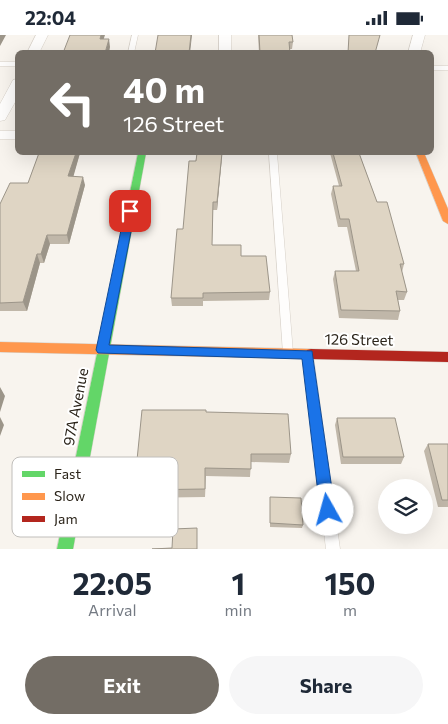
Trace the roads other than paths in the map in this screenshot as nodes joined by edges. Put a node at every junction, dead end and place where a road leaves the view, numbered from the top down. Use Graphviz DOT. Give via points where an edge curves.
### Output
graph roads {
  1 [pos="42,35"];
  2 [pos="135,35"];
  3 [pos="225,35"];
  4 [pos="419,35"];
  5 [pos="34,50"];
  6 [pos="132,50"];
  7 [pos="225,50"];
  8 [pos="415,50"];
  9 [pos="0,63"];
  10 [pos="15,64"];
  11 [pos="434,68"];
  12 [pos="448,69"];
  13 [pos="15,89"];
  14 [pos="0,117"];
  15 [pos="0,135"];
  16 [pos="15,135"];
  17 [pos="142,155"];
  18 [pos="273,155"];
  19 [pos="421,155"];
  20 [pos="448,221"];
  21 [pos="0,347"];
  22 [pos="102,350"];
  23 [pos="288,354"];
  24 [pos="308,354"];
  25 [pos="448,357"];
  26 [pos="82,457"];
  27 [pos="332,549"];
  1 -- 5 [label="street"];
  2 -- 6 [label="lane"];
  3 -- 7 [label="street"];
  4 -- 8 [label="street"];
  9 -- 10 [label="lane"];
  11 -- 12 [label="lane"];
  13 -- 14 [label="street"];
  15 -- 16 [label="street"];
  17 -- 22 [label="street, 97A Avenue"];
  18 -- 23 [label="lane"];
  19 -- 20 [label="street"];
  21 -- 22 [label="street, 126 Street"];
  22 -- 23 [label="street, 126 Street"];
  22 -- 26 [label="street, 97A Avenue"];
  23 -- 24 [label="street, 126 Street"];
  24 -- 25 [label="street, 126 Street"];
  24 -- 27 [label="lane"];
}
